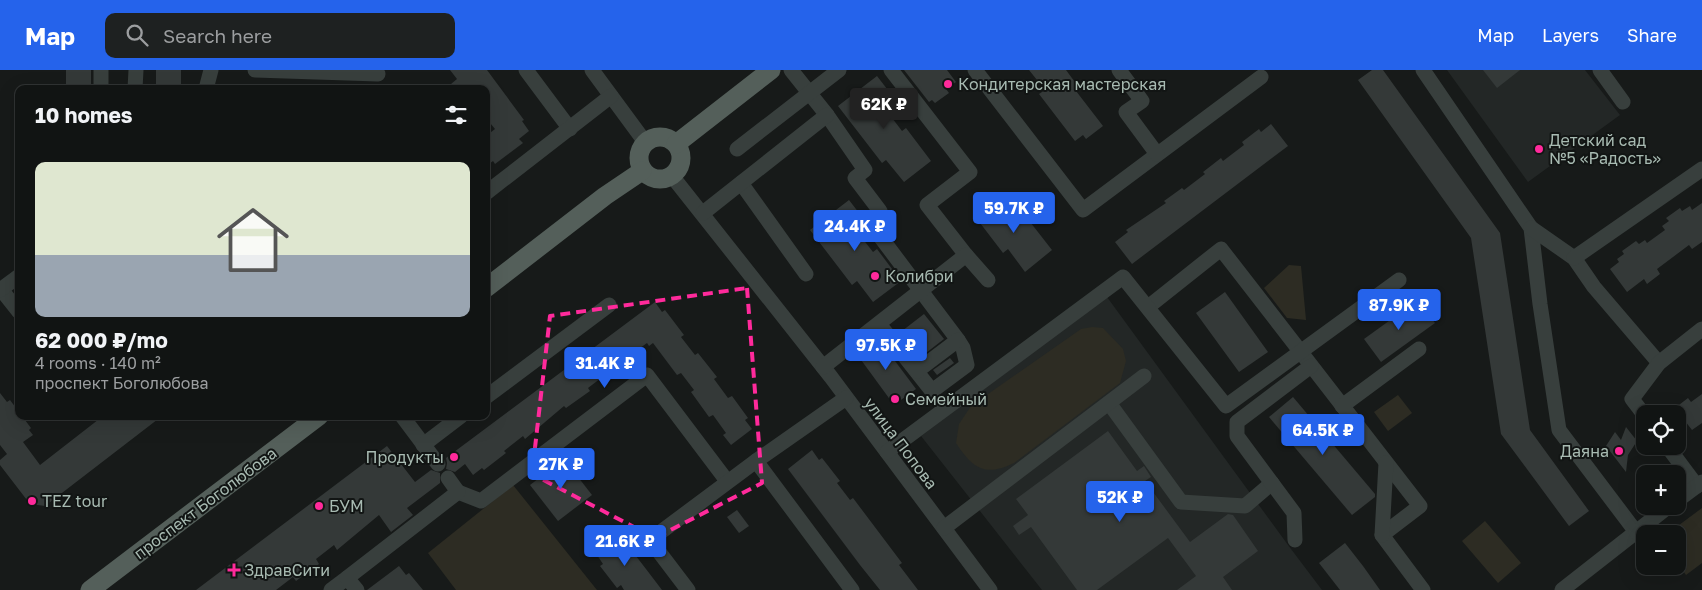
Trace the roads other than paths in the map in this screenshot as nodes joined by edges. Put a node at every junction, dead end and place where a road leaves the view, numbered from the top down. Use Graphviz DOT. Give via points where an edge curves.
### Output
graph roads {
  1 [pos="101,70"];
  2 [pos="136,70"];
  3 [pos="211,70"];
  4 [pos="255,70"];
  5 [pos="526,70"];
  6 [pos="592,70"];
  7 [pos="771,70"];
  8 [pos="791,70"];
  9 [pos="839,70"];
  10 [pos="891,70"];
  11 [pos="975,70"];
  12 [pos="1119,70"];
  13 [pos="1423,70"];
  14 [pos="1600,70"];
  15 [pos="378,74"];
  16 [pos="1261,77"];
  17 [pos="101,85"];
  18 [pos="136,85"];
  19 [pos="207,85"];
  20 [pos="810,93"];
  21 [pos="611,96"];
  22 [pos="1623,102"];
  23 [pos="827,115"];
  24 [pos="570,129"];
  25 [pos="645,142"];
  26 [pos="676,144"];
  27 [pos="736,148"];
  28 [pos="1157,154"];
  29 [pos="1702,169"];
  30 [pos="642,171"];
  31 [pos="672,176"];
  32 [pos="490,183"];
  33 [pos="741,183"];
  34 [pos="703,213"];
  35 [pos="1532,228"];
  36 [pos="966,256"];
  37 [pos="1574,258"];
  38 [pos="806,274"];
  39 [pos="15,279"];
  40 [pos="988,280"];
  41 [pos="1399,280"];
  42 [pos="490,285"];
  43 [pos="1,289"];
  44 [pos="921,290"];
  45 [pos="609,305"];
  46 [pos="1148,306"];
  47 [pos="15,307"];
  48 [pos="879,324"];
  49 [pos="1702,329"];
  50 [pos="958,340"];
  51 [pos="1419,349"];
  52 [pos="1300,352"];
  53 [pos="1659,363"];
  54 [pos="1311,366"];
  55 [pos="823,367"];
  56 [pos="917,371"];
  57 [pos="1144,376"];
  58 [pos="490,394"];
  59 [pos="846,398"];
  60 [pos="1109,403"];
  61 [pos="1637,405"];
  62 [pos="1342,406"];
  63 [pos="314,420"];
  64 [pos="405,420"];
  65 [pos="456,420"];
  66 [pos="423,445"];
  67 [pos="887,452"];
  68 [pos="1675,455"];
  69 [pos="756,461"];
  70 [pos="1386,463"];
  71 [pos="438,464"];
  72 [pos="448,478"];
  73 [pos="727,481"];
  74 [pos="1272,484"];
  75 [pos="1700,484"];
  76 [pos="458,492"];
  77 [pos="1686,494"];
  78 [pos="1658,515"];
  79 [pos="1645,525"];
  80 [pos="944,528"];
  81 [pos="1636,532"];
  82 [pos="1382,535"];
  83 [pos="1295,540"];
  84 [pos="347,578"];
  85 [pos="90,590"];
  86 [pos="331,590"];
  87 [pos="356,590"];
  88 [pos="688,590"];
  89 [pos="852,590"];
  90 [pos="990,590"];
  91 [pos="1423,590"];
  92 [pos="1562,590"];
  1 -- 17 [label="street"];
  2 -- 18 [label="street"];
  3 -- 19 [label="street"];
  4 -- 15 [label="street"];
  5 -- 24 [label="street"];
  6 -- 21 [label="street"];
  7 -- 26 [label="main road"];
  8 -- 20 [label="street"];
  9 -- 20 [label="street"];
  10 -- 36 [label="street" via="970,172 927,205"];
  11 -- 28 [label="street" via="1083,210"];
  12 -- 28 [label="street" via="1142,101 1126,112"];
  13 -- 35 [label="street"];
  14 -- 22 [label="street"];
  16 -- 28 [label="street"];
  20 -- 23 [label="street"];
  20 -- 27 [label="street"];
  21 -- 24 [label="street"];
  21 -- 25 [label="street"];
  23 -- 33 [label="street"];
  23 -- 44 [label="street" via="865,170 855,178 880,211 879,235"];
  24 -- 32 [label="street"];
  25 -- 26 [label="main road" via="661,136"];
  25 -- 30 [label="main road" via="638,156"];
  26 -- 31 [label="main road" via="682,160"];
  29 -- 37 [label="street"];
  30 -- 31 [label="main road" via="656,179"];
  30 -- 42 [label="main road"];
  31 -- 34 [label="street, улица Попова"];
  33 -- 34 [label="street"];
  33 -- 38 [label="street"];
  34 -- 55 [label="street, улица Попова"];
  35 -- 37 [label="street"];
  35 -- 81 [label="street" via="1559,430"];
  36 -- 40 [label="street"];
  36 -- 44 [label="street"];
  37 -- 53 [label="street" via="1594,287"];
  39 -- 43 [label="street"];
  41 -- 52 [label="street"];
  43 -- 47 [label="street"];
  44 -- 48 [label="street"];
  44 -- 50 [label="street"];
  45 -- 58 [label="street"];
  46 -- 52 [label="street" via="1226,406"];
  46 -- 52 [label="street" via="1221,250"];
  46 -- 67 [label="street" via="1123,276"];
  48 -- 55 [label="street"];
  48 -- 56 [label="street"];
  49 -- 53 [label="street"];
  50 -- 56 [label="street"];
  50 -- 56 [label="street" via="964,348 967,365 932,391"];
  51 -- 62 [label="street"];
  52 -- 54 [label="street"];
  53 -- 61 [label="street" via="1632,399"];
  54 -- 62 [label="street"];
  54 -- 74 [label="street" via="1238,422 1237,436"];
  55 -- 59 [label="street, улица Попова"];
  57 -- 60 [label="street"];
  59 -- 67 [label="street, улица Попова"];
  59 -- 69 [label="street"];
  60 -- 74 [label="street" via="1181,502 1246,506"];
  60 -- 80 [label="street"];
  62 -- 70 [label="street"];
  63 -- 85 [label="main road, проспект Боголюбова"];
  64 -- 66 [label="street"];
  65 -- 66 [label="street"];
  66 -- 71 [label="street"];
  67 -- 80 [label="street, улица Попова"];
  68 -- 75 [label="street"];
  69 -- 73 [label="street"];
  69 -- 89 [label="street"];
  70 -- 82 [label="street"];
  70 -- 82 [label="street" via="1420,506"];
  72 -- 76 [label="street"];
  73 -- 76 [label="street" via="647,375 481,501"];
  73 -- 88 [label="street" via="650,540"];
  74 -- 83 [label="street" via="1294,513"];
  75 -- 77 [label="street"];
  76 -- 84 [label="street"];
  78 -- 79 [label="street"];
  80 -- 90 [label="street, улица Попова"];
  81 -- 92 [label="street"];
  82 -- 91 [label="street"];
  84 -- 86 [label="street"];
  84 -- 87 [label="street"];
}
